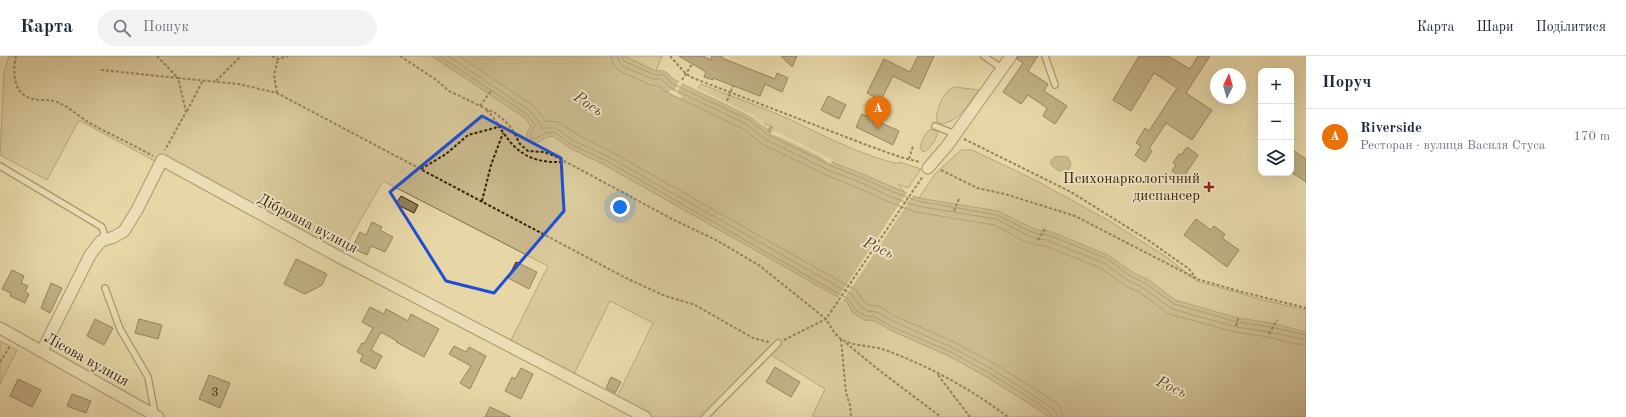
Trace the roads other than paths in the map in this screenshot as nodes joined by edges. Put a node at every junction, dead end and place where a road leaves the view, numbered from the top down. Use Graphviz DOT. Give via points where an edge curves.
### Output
graph roads {
  1 [pos="984,56"];
  2 [pos="1011,56"];
  3 [pos="1045,56"];
  4 [pos="1001,68"];
  5 [pos="1055,85"];
  6 [pos="935,126"];
  7 [pos="955,134"];
  8 [pos="0,166"];
  9 [pos="929,166"];
  10 [pos="101,241"];
  11 [pos="105,288"];
  12 [pos="0,328"];
  13 [pos="778,343"];
  14 [pos="42,351"];
  15 [pos="156,416"];
  16 [pos="645,417"];
  17 [pos="705,417"];
  1 -- 4 [label="lane"];
  2 -- 4 [label="street"];
  3 -- 5 [label="lane"];
  4 -- 7 [label="street"];
  6 -- 7 [label="lane"];
  7 -- 9 [label="street"];
  8 -- 10 [label="lane" via="102,227 104,233"];
  10 -- 14 [label="street" via="90,255"];
  10 -- 16 [label="street, Дібровна вулиця" via="124,231 138,210 162,160 339,257"];
  11 -- 15 [label="lane" via="120,329 148,377"];
  12 -- 14 [label="street, Лісова вулиця"];
  13 -- 17 [label="lane"];
  14 -- 15 [label="street, Лісова вулиця"];
}
